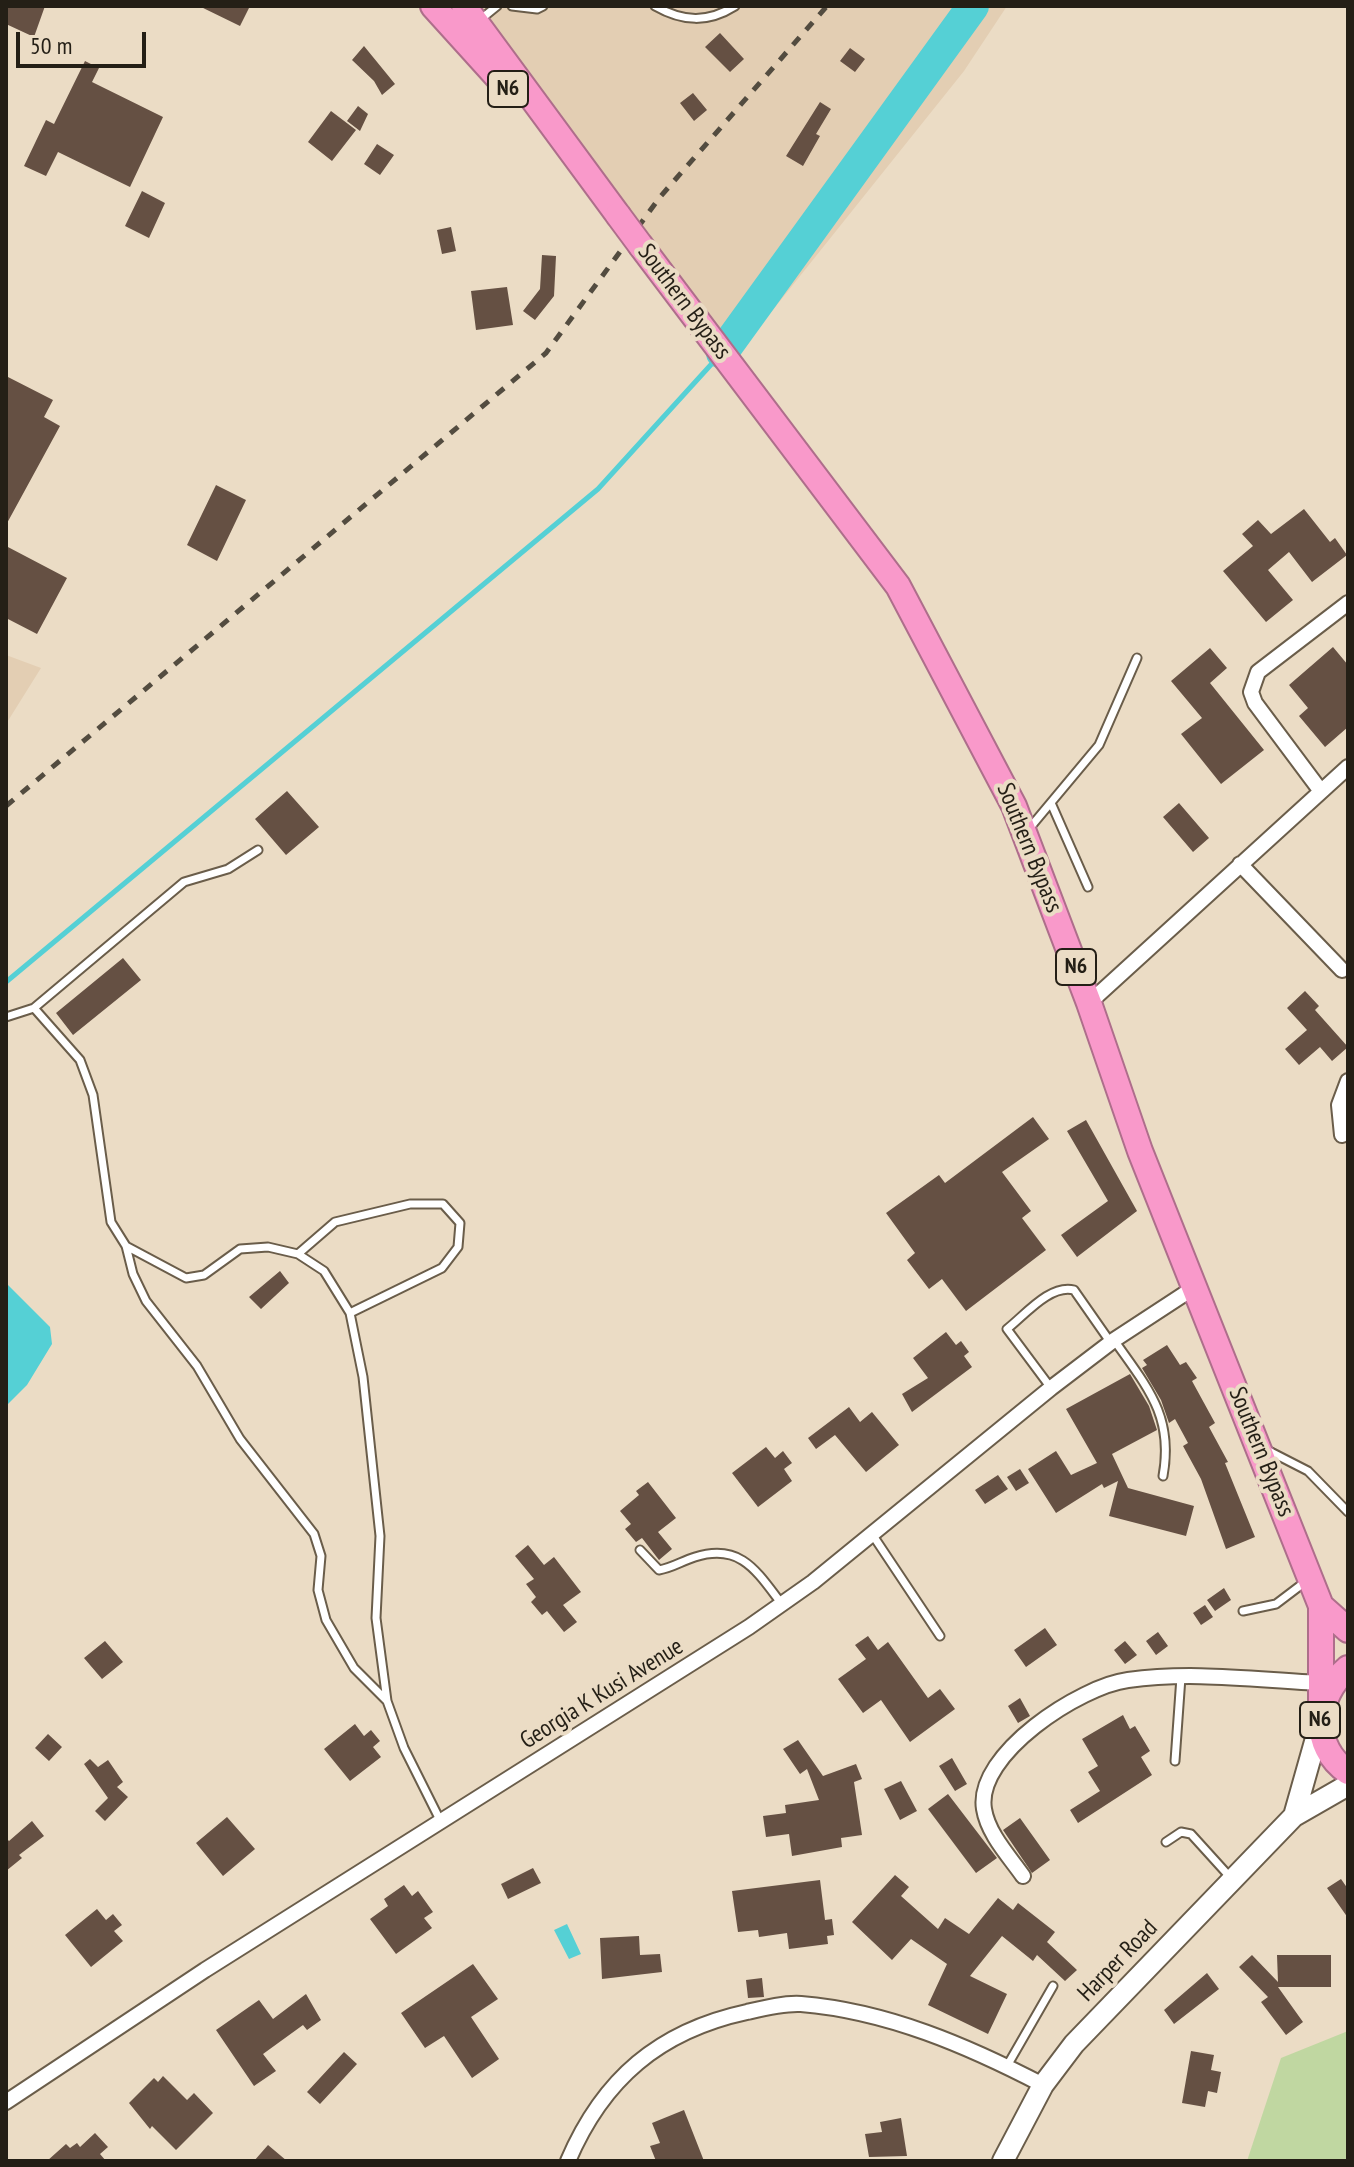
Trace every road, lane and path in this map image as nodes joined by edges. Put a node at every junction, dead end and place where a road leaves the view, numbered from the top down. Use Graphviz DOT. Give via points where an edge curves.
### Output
graph roads {
  1 [pos="433,6"];
  2 [pos="497,6"];
  3 [pos="512,6"];
  4 [pos="543,6"];
  5 [pos="655,6"];
  6 [pos="735,6"];
  7 [pos="470,14"];
  8 [pos="584,171"];
  9 [pos="1348,603"];
  10 [pos="1137,658"];
  11 [pos="1348,767"];
  12 [pos="1320,790"];
  13 [pos="1051,803"];
  14 [pos="1025,833"];
  15 [pos="258,850"];
  16 [pos="1240,864"];
  17 [pos="1088,887"];
  18 [pos="1342,970"];
  19 [pos="1089,1003"];
  20 [pos="34,1008"];
  21 [pos="6,1017"];
  22 [pos="1348,1081"];
  23 [pos="1342,1135"];
  24 [pos="126,1246"];
  25 [pos="298,1254"];
  26 [pos="1195,1287"];
  27 [pos="350,1313"];
  28 [pos="1113,1341"];
  29 [pos="1051,1388"];
  30 [pos="1258,1446"];
  31 [pos="1163,1476"];
  32 [pos="1348,1512"];
  33 [pos="872,1534"];
  34 [pos="640,1550"];
  35 [pos="1310,1578"];
  36 [pos="781,1603"];
  37 [pos="1321,1606"];
  38 [pos="1243,1611"];
  39 [pos="1348,1630"];
  40 [pos="940,1636"];
  41 [pos="1348,1668"];
  42 [pos="1181,1674"];
  43 [pos="1322,1683"];
  44 [pos="387,1701"];
  45 [pos="1321,1715"];
  46 [pos="1175,1761"];
  47 [pos="1348,1772"];
  48 [pos="1348,1785"];
  49 [pos="1294,1816"];
  50 [pos="440,1820"];
  51 [pos="1166,1842"];
  52 [pos="1023,1876"];
  53 [pos="1234,1882"];
  54 [pos="1053,1986"];
  55 [pos="1007,2066"];
  56 [pos="1043,2085"];
  57 [pos="6,2102"];
  58 [pos="568,2161"];
  59 [pos="1003,2161"];
  1 -- 8 [label="highway, Southern Bypass / N6"];
  2 -- 7 [label="lane"];
  3 -- 4 [label="lane"];
  5 -- 6 [label="lane" via="685,19 716,18"];
  7 -- 8 [label="highway, Southern Bypass / N6"];
  8 -- 14 [label="highway, Southern Bypass / N6, bridge" via="912,609"];
  9 -- 12 [label="street" via="1252,681 1255,703"];
  10 -- 13 [label="lane" via="1104,738"];
  11 -- 12 [label="street"];
  12 -- 16 [label="street"];
  13 -- 14 [label="lane"];
  13 -- 17 [label="lane"];
  14 -- 19 [label="highway, Southern Bypass / N6"];
  15 -- 20 [label="lane" via="228,869 184,882"];
  16 -- 18 [label="street"];
  16 -- 19 [label="street"];
  19 -- 26 [label="highway, Southern Bypass / N6"];
  20 -- 21 [label="lane"];
  20 -- 24 [label="lane" via="80,1060 89,1083 111,1222"];
  22 -- 23 [label="street" via="1339,1105"];
  24 -- 25 [label="lane" via="186,1278 204,1275 240,1249 268,1247"];
  24 -- 44 [label="lane" via="146,1301 197,1366 240,1439 314,1534 326,1620 354,1668"];
  25 -- 27 [label="lane" via="324,1271"];
  25 -- 27 [label="lane" via="335,1222 410,1204 443,1204 460,1223 458,1247 442,1268"];
  26 -- 28 [label="street, Georgia K Kusi Avenue"];
  26 -- 30 [label="highway, Southern Bypass / N6"];
  27 -- 44 [label="lane" via="363,1377 380,1536 376,1618"];
  28 -- 29 [label="street, Georgia K Kusi Avenue"];
  28 -- 29 [label="lane" via="1074,1290 1054,1292 1007,1329"];
  28 -- 31 [label="lane" via="1150,1391 1165,1425"];
  29 -- 33 [label="street, Georgia K Kusi Avenue"];
  30 -- 32 [label="lane" via="1308,1471"];
  30 -- 35 [label="highway, Southern Bypass / N6"];
  33 -- 36 [label="street, Georgia K Kusi Avenue"];
  33 -- 40 [label="lane"];
  34 -- 36 [label="lane" via="659,1570 713,1552 730,1552 760,1575"];
  35 -- 37 [label="highway, Southern Bypass / N6"];
  35 -- 38 [label="lane" via="1276,1604"];
  36 -- 50 [label="street, Georgia K Kusi Avenue"];
  37 -- 39 [label="highway, Southern Bypass / N6"];
  37 -- 43 [label="highway, Southern Bypass / N6"];
  41 -- 45 [label="highway, N6" via="1331,1686"];
  42 -- 43 [label="street"];
  42 -- 46 [label="lane"];
  42 -- 52 [label="street" via="1124,1680 1079,1697 1009,1747 984,1789 984,1810 993,1834"];
  43 -- 45 [label="highway, Southern Bypass / N6"];
  44 -- 50 [label="lane"];
  45 -- 47 [label="highway, N6" via="1331,1756"];
  45 -- 49 [label="main road, Harper Road"];
  48 -- 49 [label="main road, Harper Road"];
  49 -- 53 [label="main road, Harper Road"];
  50 -- 57 [label="street, Georgia K Kusi Avenue"];
  51 -- 53 [label="lane" via="1181,1832 1191,1834"];
  53 -- 56 [label="main road, Harper Road" via="1074,2044"];
  54 -- 55 [label="lane"];
  55 -- 56 [label="street"];
  55 -- 58 [label="street" via="968,2047 859,2013 798,2004 741,2013 670,2038 627,2071 589,2116"];
  56 -- 59 [label="main road, Harper Road"];
}
